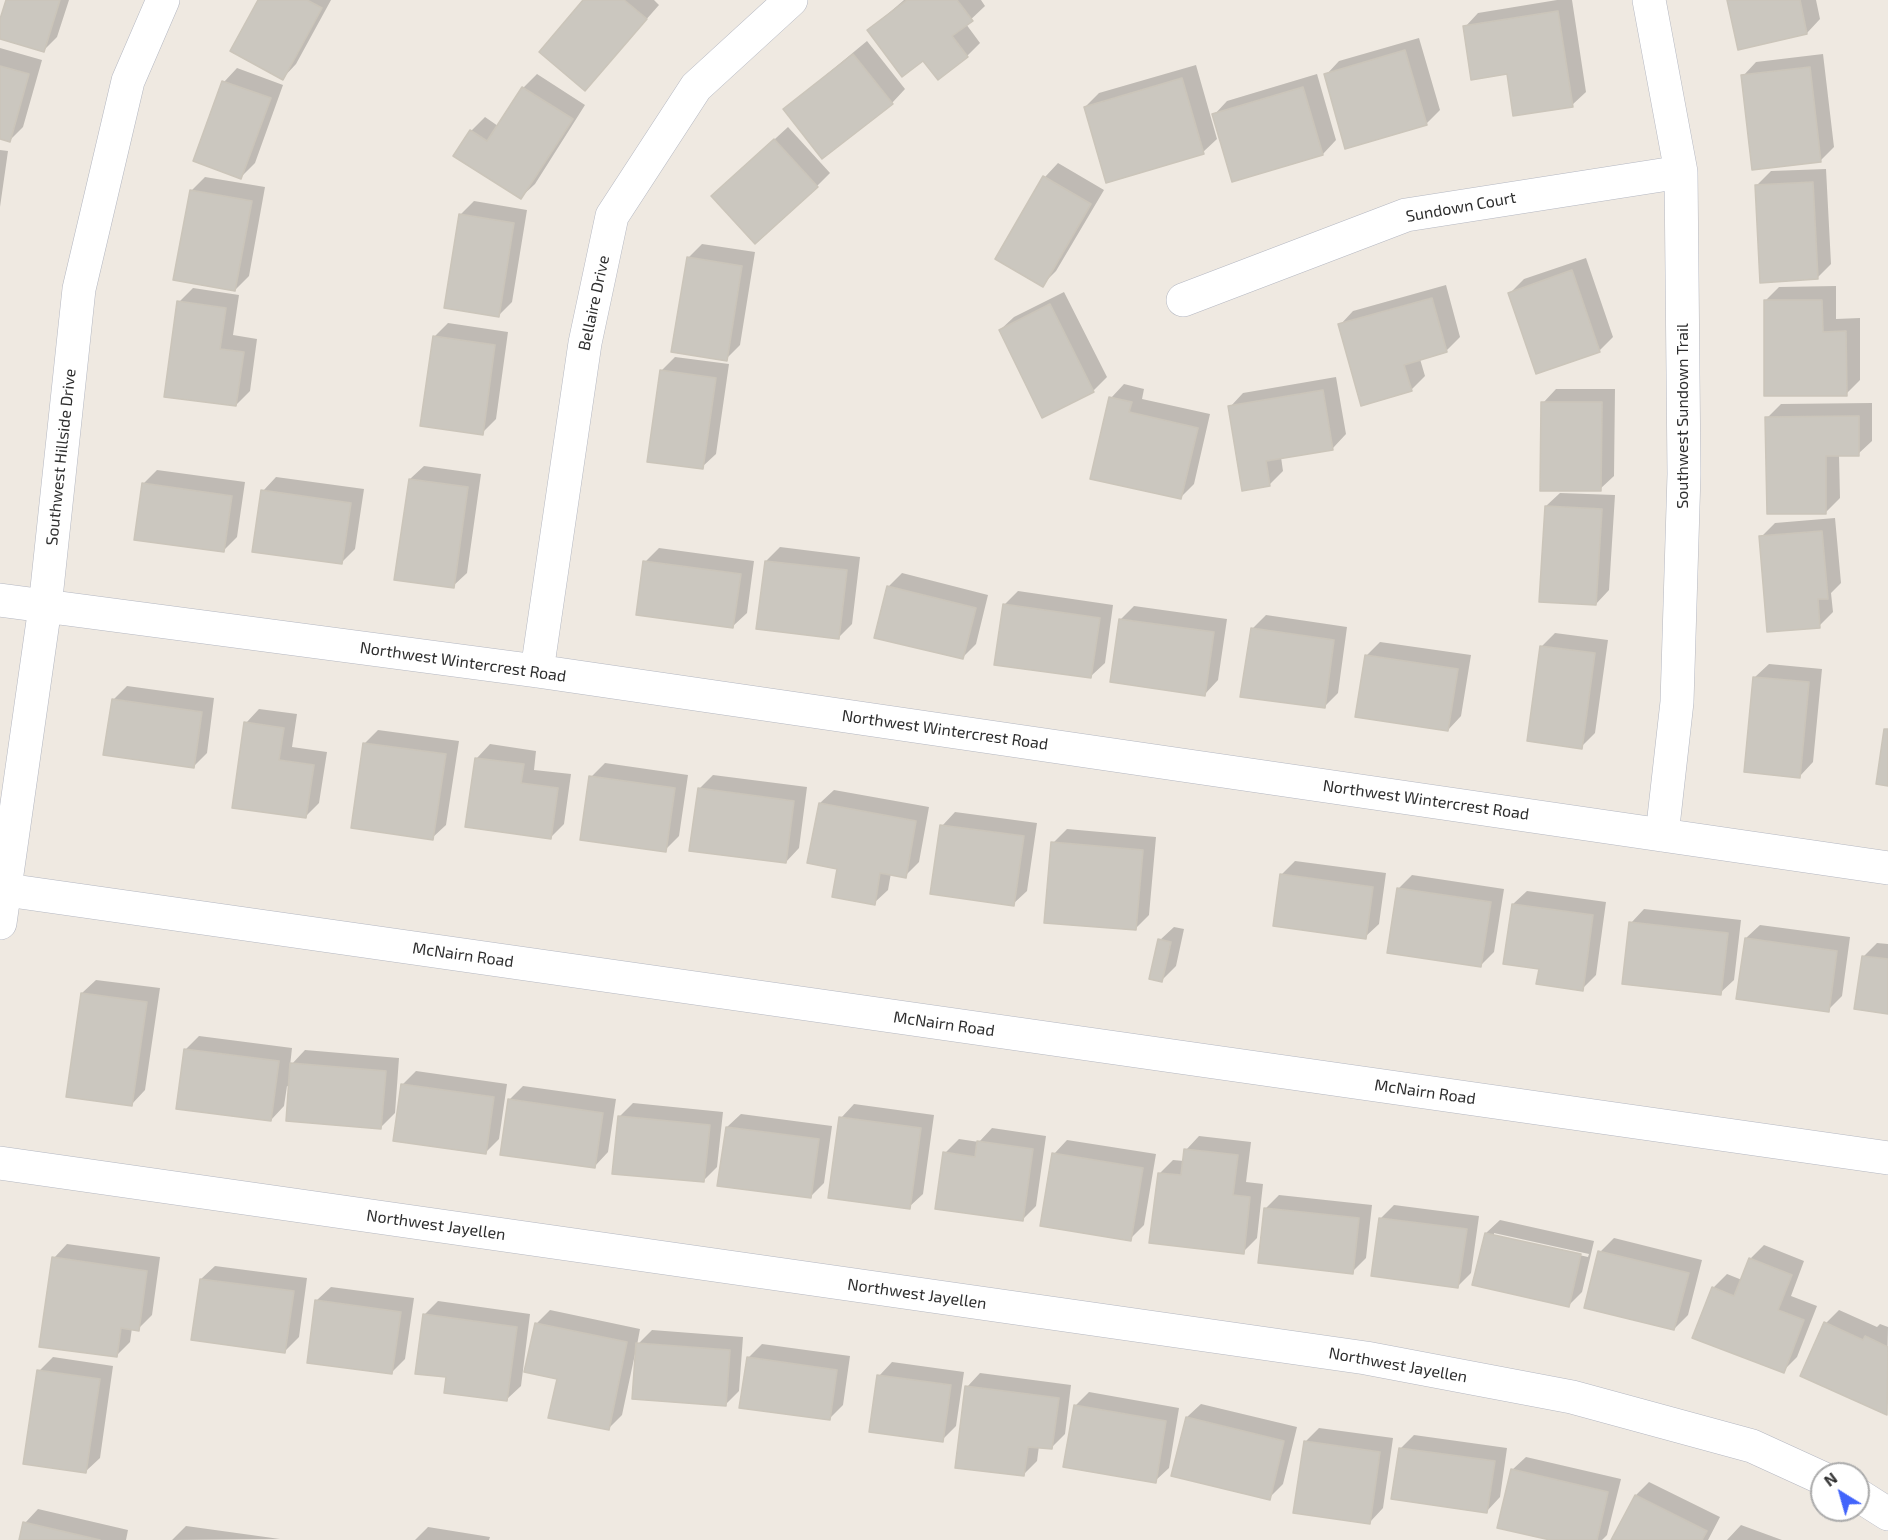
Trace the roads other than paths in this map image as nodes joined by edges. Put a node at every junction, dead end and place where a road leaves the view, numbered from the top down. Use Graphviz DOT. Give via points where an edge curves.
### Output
graph roads {
  1 [pos="163,0"];
  2 [pos="791,0"];
  3 [pos="1649,0"];
  4 [pos="1681,171"];
  5 [pos="1183,300"];
  6 [pos="0,600"];
  7 [pos="45,607"];
  8 [pos="537,671"];
  9 [pos="1662,835"];
  10 [pos="1888,868"];
  11 [pos="2,889"];
  12 [pos="0,923"];
  13 [pos="1888,1158"];
  14 [pos="0,1163"];
  15 [pos="1810,1473"];
  16 [pos="1870,1503"];
  17 [pos="1888,1514"];
  1 -- 7 [label="street, Southwest Hillside Drive" via="128,81 79,289"];
  2 -- 8 [label="street, Bellaire Drive" via="696,87 612,216 585,343"];
  3 -- 4 [label="street, Southwest Sundown Trail"];
  4 -- 5 [label="street, Sundown Court" via="1406,215"];
  4 -- 9 [label="street, Southwest Sundown Trail" via="1684,474 1677,702"];
  6 -- 7 [label="street, Northwest Wintercrest Road"];
  7 -- 8 [label="street, Northwest Wintercrest Road"];
  7 -- 11 [label="street, Southwest Hillside Drive"];
  8 -- 9 [label="street, Northwest Wintercrest Road"];
  9 -- 10 [label="street, Northwest Wintercrest Road"];
  11 -- 12 [label="street, Southwest Hillside Drive"];
  11 -- 13 [label="street, McNairn Road"];
  14 -- 15 [label="street, Northwest Jayellen" via="1366,1358 1572,1397 1752,1446"];
  16 -- 17 [label="street"];
}
